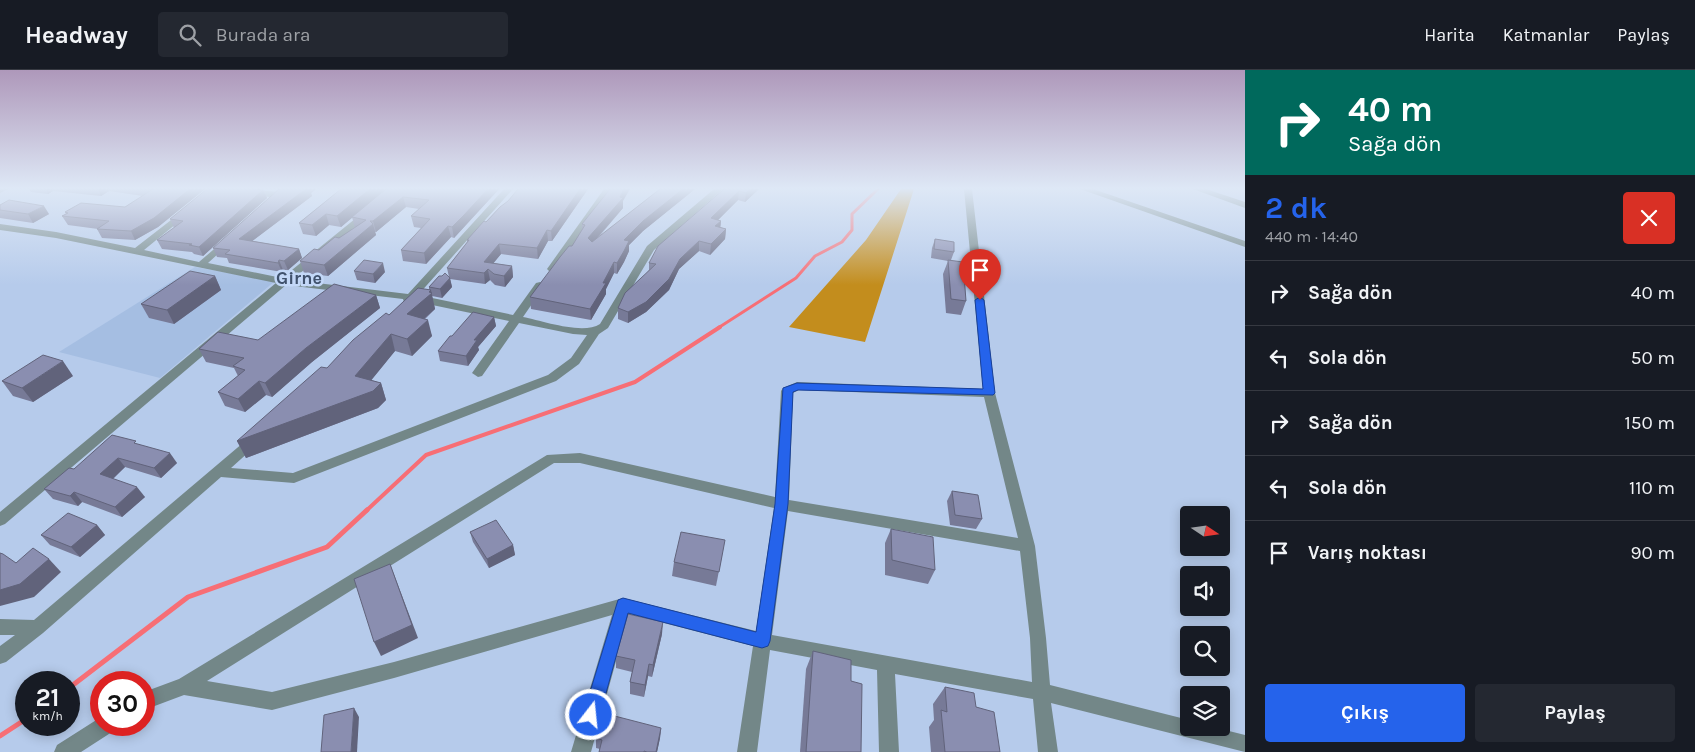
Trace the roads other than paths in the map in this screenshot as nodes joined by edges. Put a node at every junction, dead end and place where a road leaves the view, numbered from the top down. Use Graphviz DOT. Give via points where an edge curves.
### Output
graph roads {
  1 [pos="174,221"];
  2 [pos="357,221"];
  3 [pos="482,221"];
  4 [pos="491,221"];
  5 [pos="585,221"];
  6 [pos="682,221"];
  7 [pos="971,221"];
  8 [pos="1177,221"];
  9 [pos="0,228"];
  10 [pos="236,233"];
  11 [pos="1245,244"];
  12 [pos="136,252"];
  13 [pos="201,265"];
  14 [pos="284,282"];
  15 [pos="416,299"];
  16 [pos="402,310"];
  17 [pos="516,319"];
  18 [pos="596,332"];
  19 [pos="478,372"];
  20 [pos="989,393"];
  21 [pos="268,428"];
  22 [pos="217,472"];
  23 [pos="782,504"];
  24 [pos="0,520"];
  25 [pos="1027,546"];
  26 [pos="623,605"];
  27 [pos="0,627"];
  28 [pos="37,628"];
  29 [pos="762,641"];
  30 [pos="0,656"];
  31 [pos="886,663"];
  32 [pos="184,686"];
  33 [pos="1041,692"];
  34 [pos="155,697"];
  35 [pos="90,735"];
  36 [pos="1245,744"];
  37 [pos="64,752"];
  38 [pos="581,752"];
  39 [pos="747,752"];
  40 [pos="889,752"];
  41 [pos="1048,752"];
  1 -- 12 [label="street"];
  2 -- 14 [label="street"];
  3 -- 15 [label="street"];
  4 -- 15 [label="street"];
  5 -- 17 [label="street"];
  6 -- 18 [label="street" via="650,248 604,326"];
  7 -- 20 [label="street"];
  8 -- 11 [label="street"];
  9 -- 12 [label="street" via="56,235"];
  10 -- 13 [label="street"];
  12 -- 13 [label="street"];
  13 -- 14 [label="street"];
  14 -- 15 [label="street"];
  14 -- 24 [label="street"];
  15 -- 16 [label="street"];
  15 -- 17 [label="street"];
  17 -- 18 [label="street" via="573,331"];
  17 -- 19 [label="street"];
  18 -- 22 [label="street" via="575,361 552,378 294,478"];
  20 -- 23 [label="street" via="797,386 787,390"];
  20 -- 25 [label="street"];
  21 -- 22 [label="street"];
  22 -- 28 [label="street"];
  23 -- 25 [label="street"];
  23 -- 29 [label="street"];
  23 -- 32 [label="street" via="608,463 552,458"];
  25 -- 33 [label="street"];
  26 -- 29 [label="street"];
  26 -- 32 [label="street" via="272,701"];
  26 -- 38 [label="street"];
  27 -- 28 [label="street"];
  28 -- 30 [label="street"];
  29 -- 31 [label="street"];
  29 -- 39 [label="street"];
  31 -- 33 [label="street"];
  31 -- 40 [label="street"];
  32 -- 34 [label="street"];
  33 -- 36 [label="street"];
  33 -- 41 [label="street"];
  35 -- 37 [label="street"];
}
